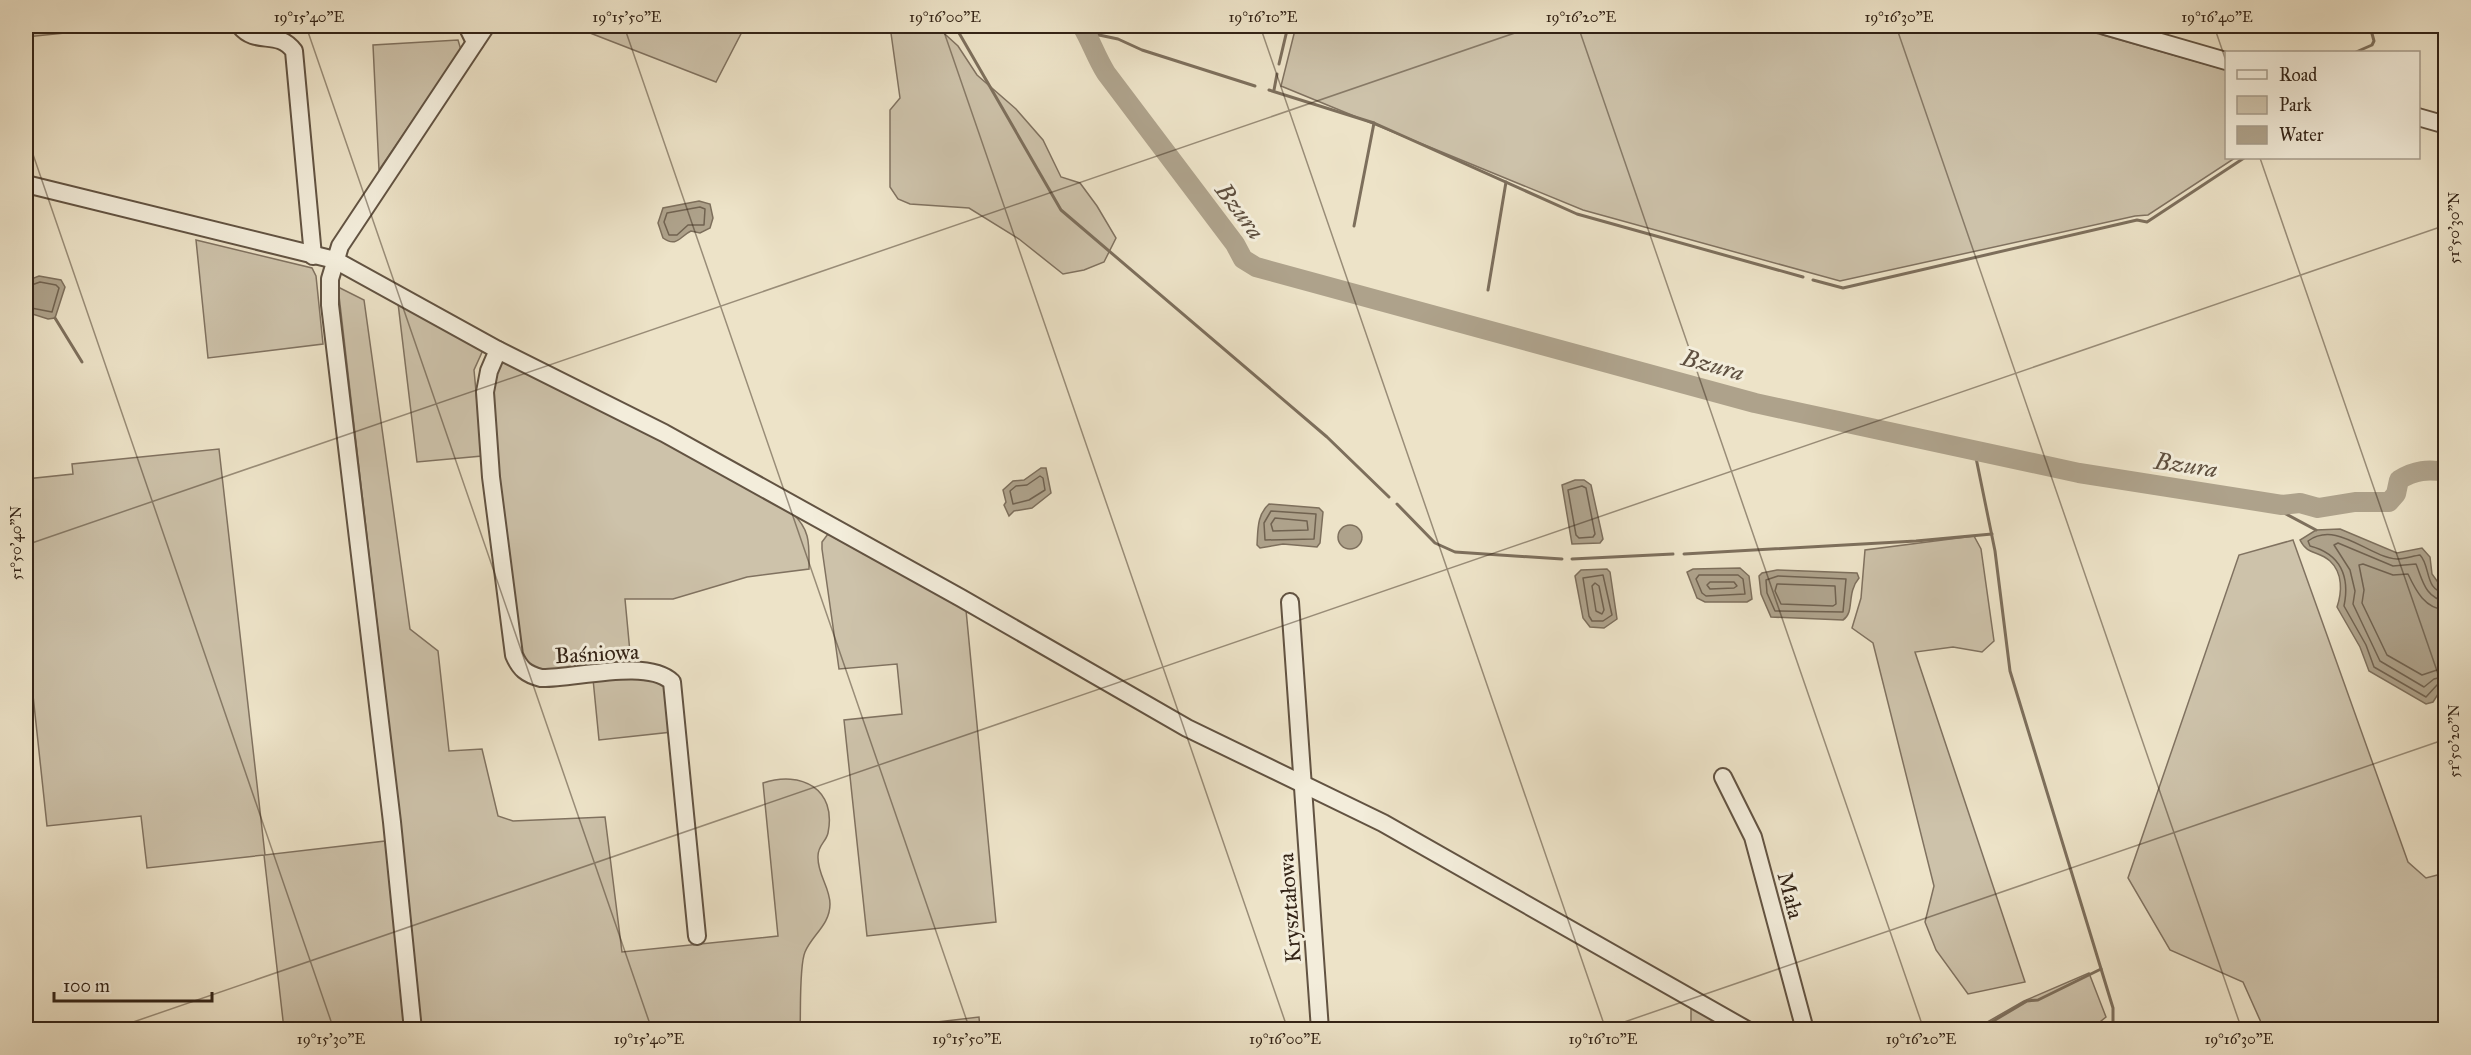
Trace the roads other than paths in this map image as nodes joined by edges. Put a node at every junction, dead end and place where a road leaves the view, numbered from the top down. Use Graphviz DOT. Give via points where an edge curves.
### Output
graph roads {
  1 [pos="240,26"];
  2 [pos="467,26"];
  3 [pos="486,26"];
  4 [pos="2105,26"];
  5 [pos="475,42"];
  6 [pos="2225,61"];
  7 [pos="2420,118"];
  8 [pos="2445,125"];
  9 [pos="26,184"];
  10 [pos="313,256"];
  11 [pos="335,260"];
  12 [pos="498,350"];
  13 [pos="1290,602"];
  14 [pos="1724,777"];
  15 [pos="1302,783"];
  16 [pos="697,936"];
  17 [pos="413,1029"];
  18 [pos="1320,1029"];
  19 [pos="1747,1029"];
  20 [pos="1805,1029"];
  1 -- 10 [label="street" via="256,37 279,38 294,51"];
  2 -- 5 [label="street"];
  3 -- 5 [label="street"];
  4 -- 6 [label="street"];
  5 -- 11 [label="street" via="353,225"];
  7 -- 8 [label="street"];
  9 -- 10 [label="street"];
  10 -- 11 [label="street"];
  11 -- 12 [label="street"];
  11 -- 17 [label="street" via="330,305"];
  12 -- 15 [label="street" via="664,434 1187,728"];
  12 -- 16 [label="street, Baśniowa" via="485,392 491,477 514,655 519,666 541,678 636,671 665,675 672,682"];
  13 -- 15 [label="street, Kryształowa"];
  14 -- 20 [label="street, Mała" via="1753,837"];
  15 -- 18 [label="street, Kryształowa"];
  15 -- 19 [label="street" via="1383,823"];
}
